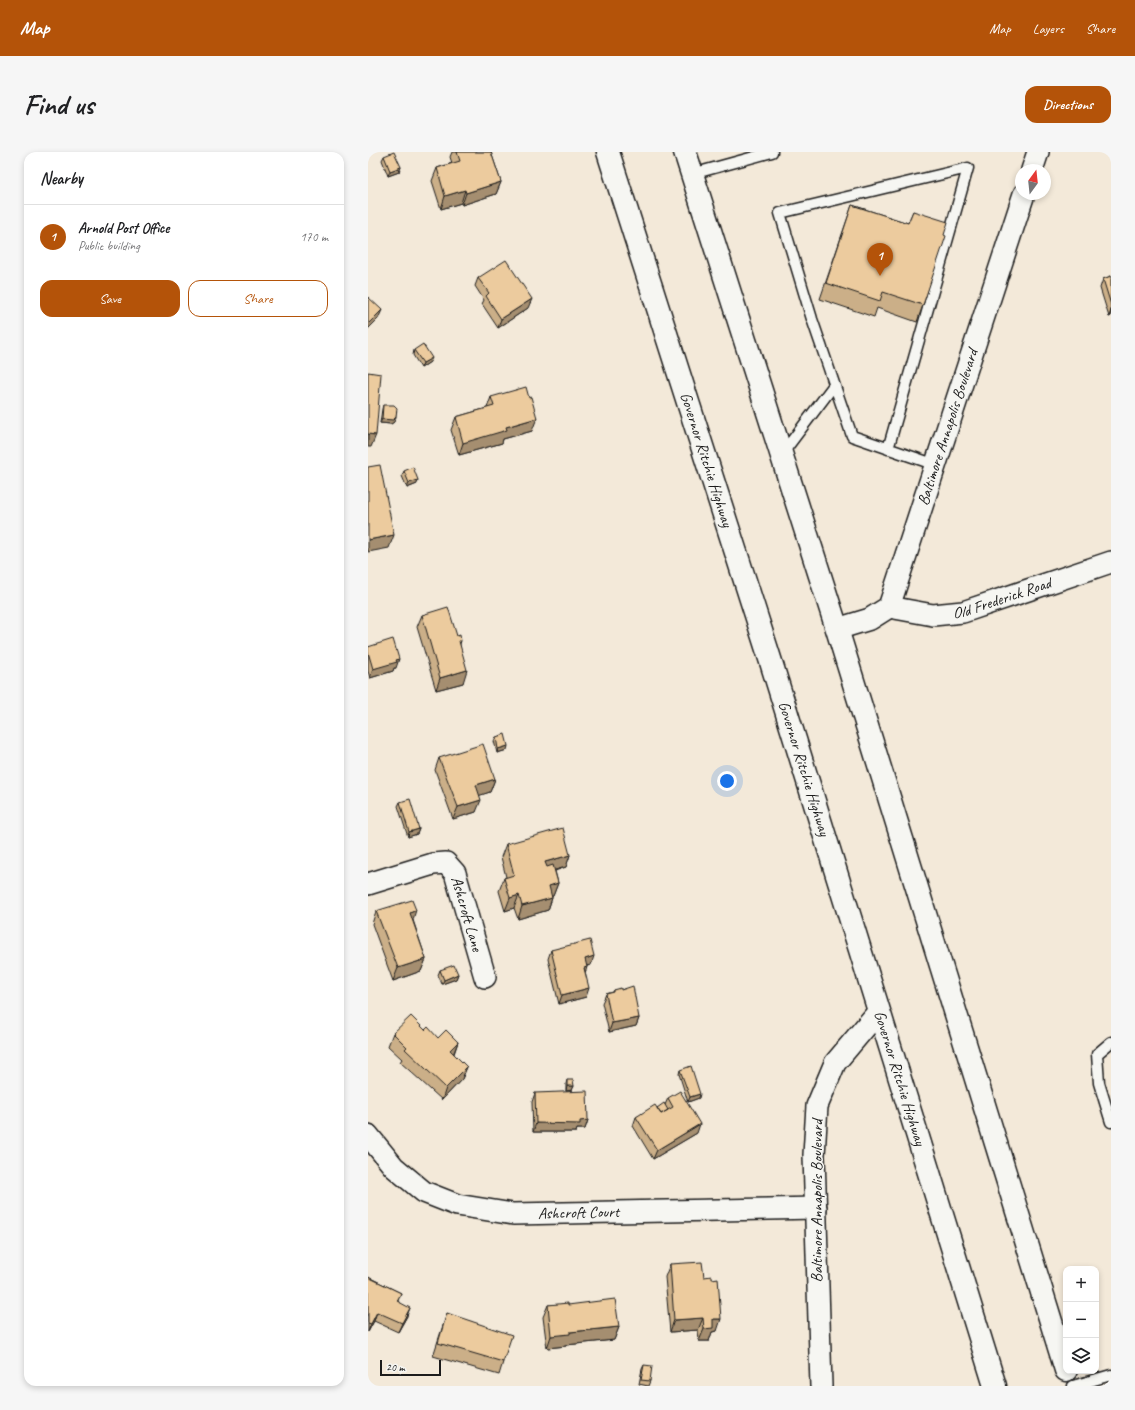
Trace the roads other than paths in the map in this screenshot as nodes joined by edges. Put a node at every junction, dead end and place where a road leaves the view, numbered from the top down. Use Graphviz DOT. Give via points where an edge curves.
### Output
graph roads {
  1 [pos="608,152"];
  2 [pos="685,152"];
  3 [pos="1038,152"];
  4 [pos="766,153"];
  5 [pos="1034,164"];
  6 [pos="692,174"];
  7 [pos="1022,200"];
  8 [pos="834,385"];
  9 [pos="888,450"];
  10 [pos="781,456"];
  11 [pos="936,465"];
  12 [pos="1111,562"];
  13 [pos="889,607"];
  14 [pos="837,629"];
  15 [pos="368,884"];
  16 [pos="485,977"];
  17 [pos="878,1012"];
  18 [pos="1111,1042"];
  19 [pos="1111,1122"];
  20 [pos="368,1135"];
  21 [pos="816,1208"];
  22 [pos="1063,1361"];
  23 [pos="1067,1374"];
  24 [pos="1111,1375"];
  25 [pos="821,1386"];
  26 [pos="995,1386"];
  27 [pos="1072,1386"];
  1 -- 17 [label="highway, Governor Ritchie Highway" via="771,662"];
  2 -- 6 [label="highway"];
  3 -- 5 [label="street"];
  4 -- 6 [label="lane"];
  6 -- 10 [label="highway"];
  7 -- 11 [label="street, Baltimore Annapolis Boulevard"];
  8 -- 9 [label="lane" via="852,436"];
  8 -- 9 [label="lane" via="780,213 968,168"];
  8 -- 10 [label="lane"];
  9 -- 11 [label="lane"];
  10 -- 14 [label="highway"];
  11 -- 13 [label="street, Baltimore Annapolis Boulevard"];
  12 -- 13 [label="street, Old Frederick Road" via="962,612 933,616"];
  13 -- 14 [label="street" via="870,619"];
  14 -- 22 [label="highway"];
  15 -- 16 [label="street, Ashcroft Lane" via="433,864 446,863 455,873"];
  17 -- 21 [label="street, Baltimore Annapolis Boulevard" via="835,1063 817,1106 814,1155"];
  17 -- 26 [label="highway, Governor Ritchie Highway"];
  18 -- 19 [label="lane" via="1097,1054 1099,1083"];
  20 -- 21 [label="street, Ashcroft Court" via="394,1167 424,1192 457,1205 513,1214"];
  21 -- 25 [label="street, Baltimore Annapolis Boulevard"];
  23 -- 27 [label="highway"];
  24 -- 27 [label="lane"];
}
